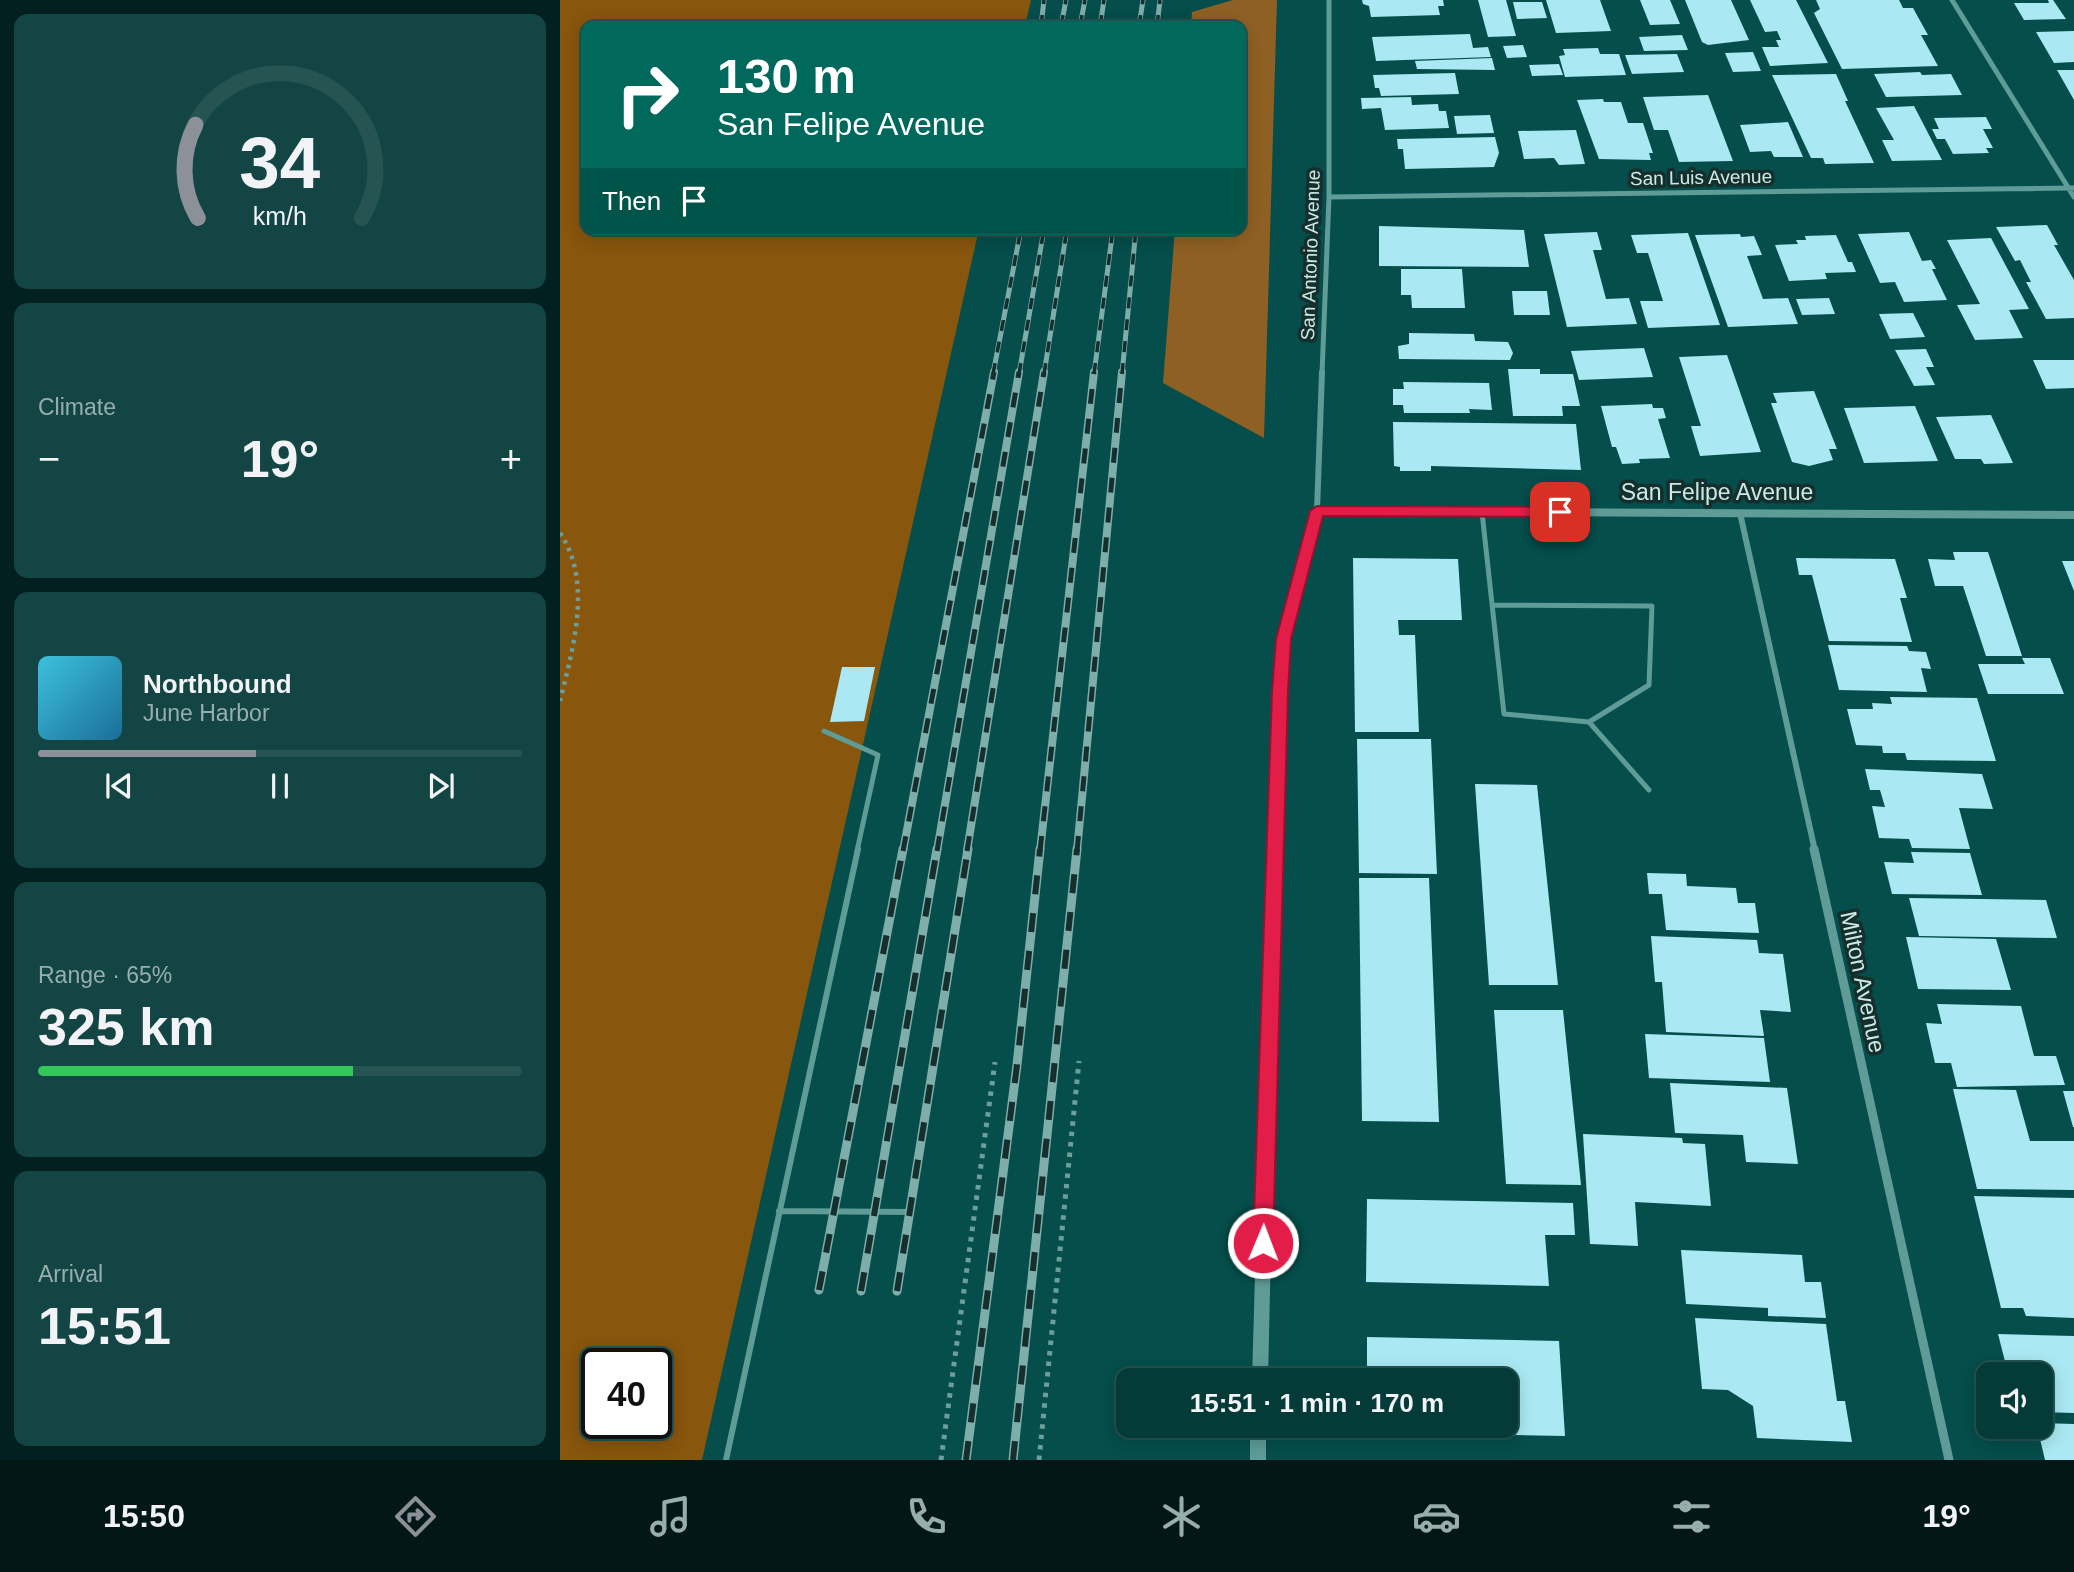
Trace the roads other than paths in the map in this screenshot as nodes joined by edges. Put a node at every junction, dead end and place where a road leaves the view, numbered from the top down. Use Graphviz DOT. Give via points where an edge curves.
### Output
graph roads {
  1 [pos="1329,0"];
  2 [pos="1952,0"];
  3 [pos="2071,188"];
  4 [pos="1329,197"];
  5 [pos="2074,197"];
  6 [pos="1317,511"];
  7 [pos="1482,512"];
  8 [pos="1740,513"];
  9 [pos="2074,515"];
  10 [pos="1493,605"];
  11 [pos="1589,722"];
  12 [pos="824,730"];
  13 [pos="1649,790"];
  14 [pos="779,1211"];
  15 [pos="910,1212"];
  16 [pos="1260,1368"];
  17 [pos="1258,1438"];
  18 [pos="726,1460"];
  19 [pos="1258,1460"];
  20 [pos="1949,1460"];
  1 -- 4 [label="street, San Antonio Avenue"];
  2 -- 3 [label="street"];
  3 -- 4 [label="street, San Luis Avenue"];
  3 -- 5 [label="street"];
  4 -- 6 [label="street, San Antonio Avenue"];
  6 -- 7 [label="street, San Felipe Avenue"];
  6 -- 16 [label="street" via="1284,639 1276,746"];
  7 -- 8 [label="street, San Felipe Avenue"];
  7 -- 10 [label="lane"];
  8 -- 9 [label="street, San Felipe Avenue"];
  8 -- 20 [label="street, Milton Avenue"];
  10 -- 11 [label="lane" via="1504,715"];
  10 -- 11 [label="lane" via="1652,606 1649,685"];
  11 -- 13 [label="lane"];
  12 -- 14 [label="lane" via="878,755"];
  14 -- 15 [label="lane"];
  14 -- 18 [label="lane"];
  17 -- 19 [label="street"];
}
